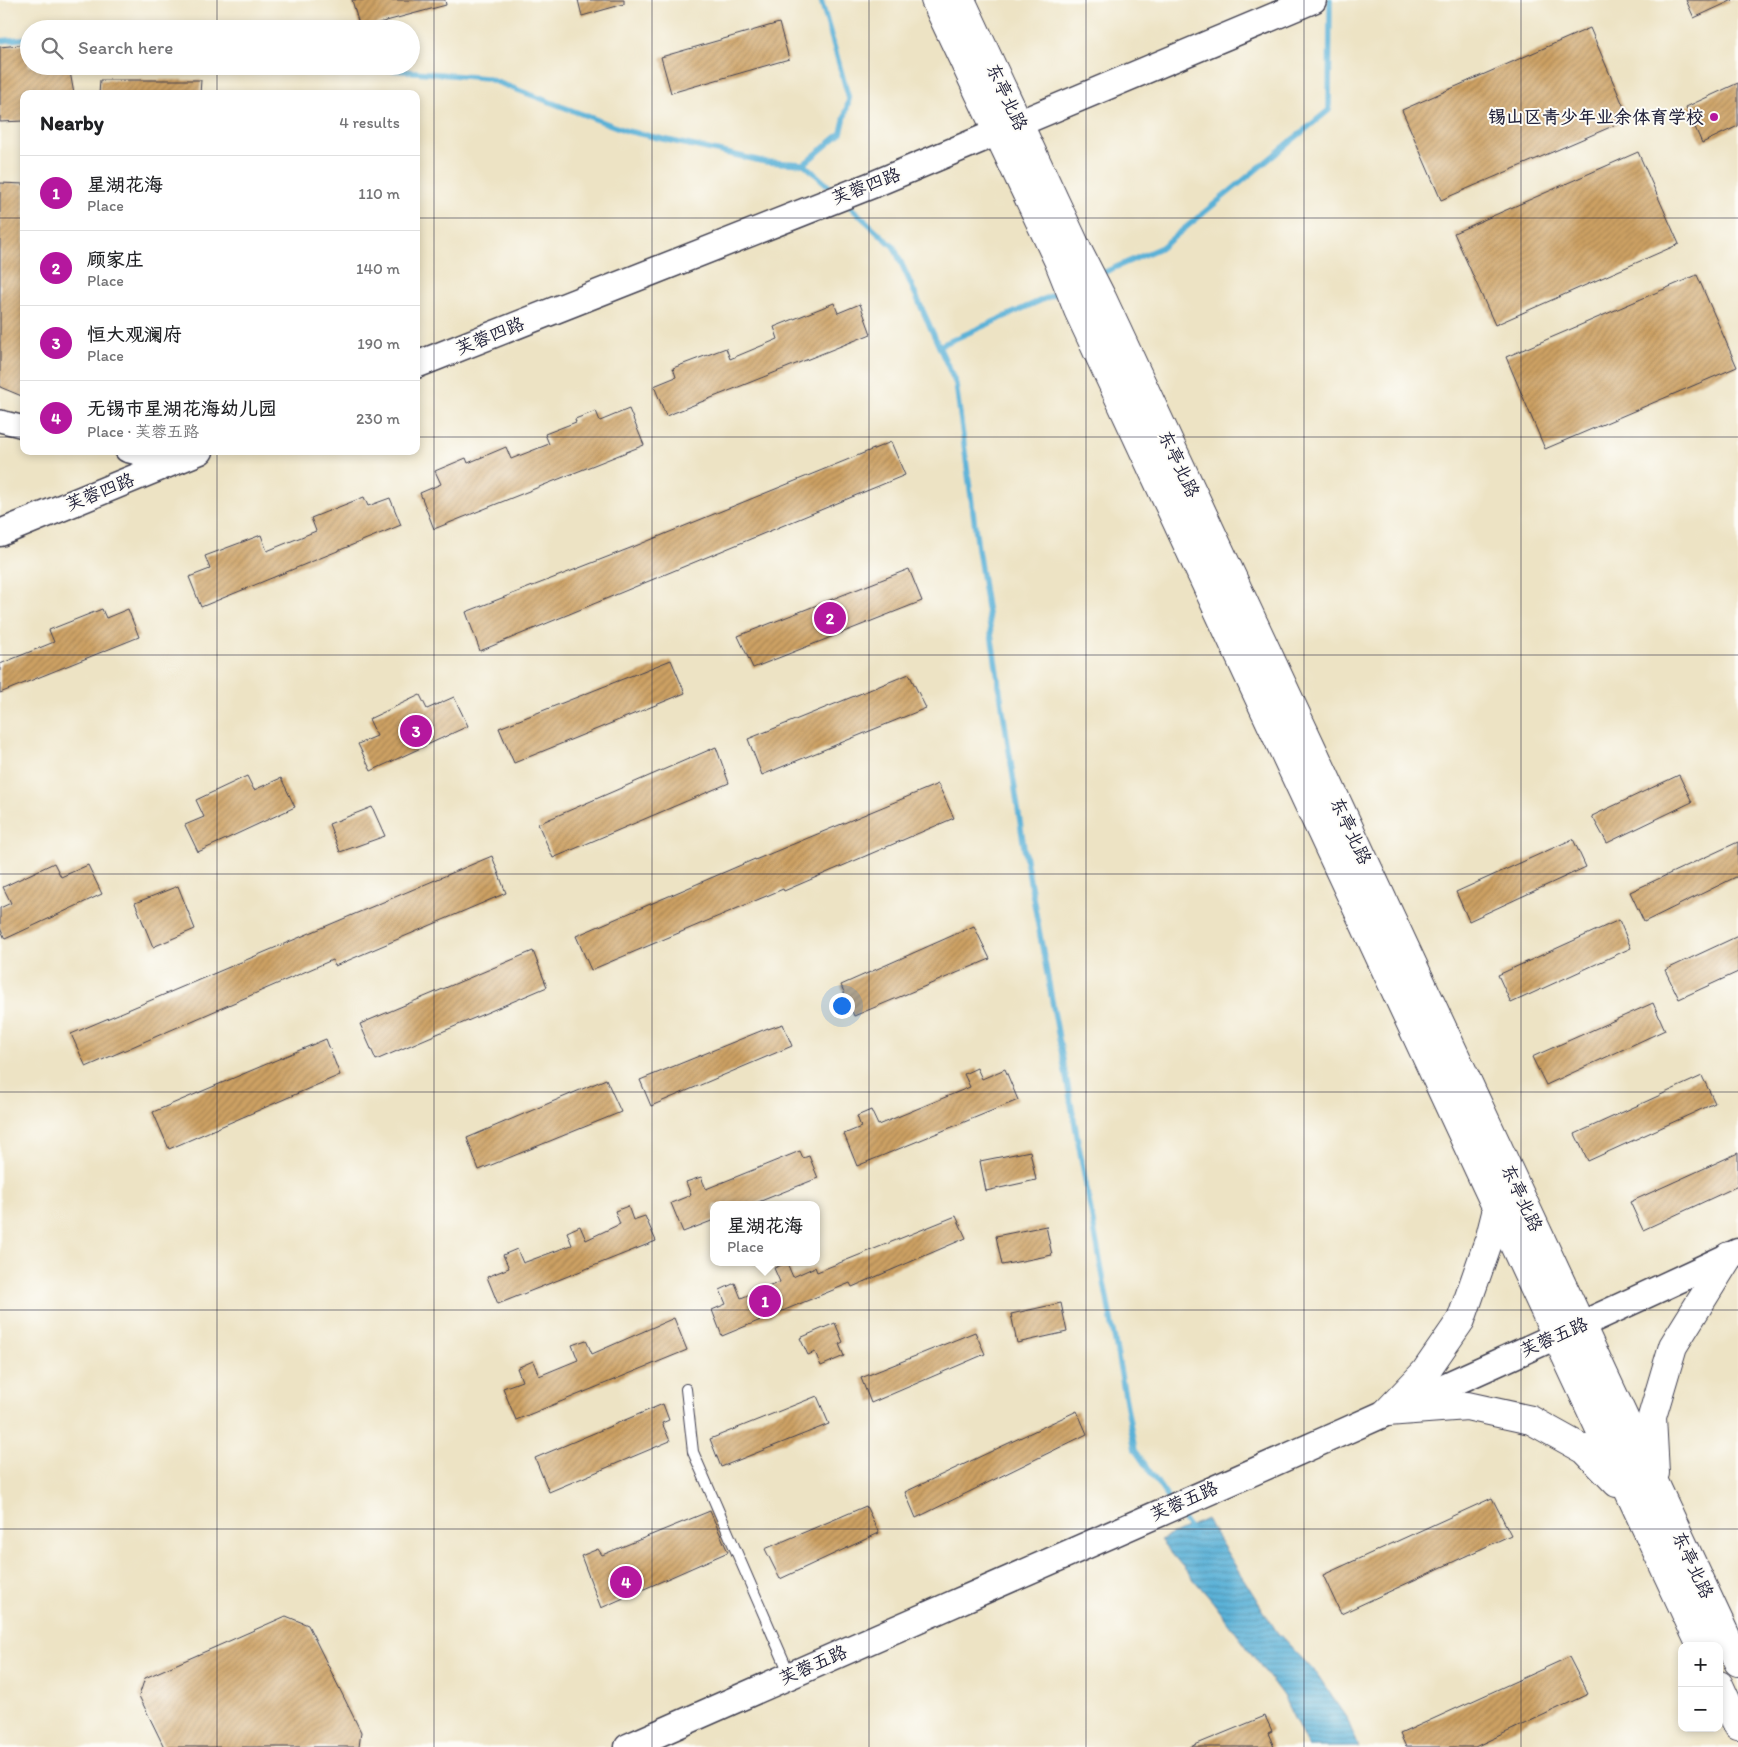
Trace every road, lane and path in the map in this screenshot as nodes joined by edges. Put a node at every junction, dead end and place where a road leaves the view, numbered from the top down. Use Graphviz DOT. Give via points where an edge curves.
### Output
graph roads {
  1 [pos="936,0"];
  2 [pos="961,0"];
  3 [pos="1312,0"];
  4 [pos="1009,128"];
  5 [pos="1068,255"];
  6 [pos="420,363"];
  7 [pos="0,421"];
  8 [pos="20,426"];
  9 [pos="141,455"];
  10 [pos="191,455"];
  11 [pos="172,463"];
  12 [pos="0,533"];
  13 [pos="1497,1210"];
  14 [pos="1734,1254"];
  15 [pos="1581,1325"];
  16 [pos="1556,1336"];
  17 [pos="686,1389"];
  18 [pos="1387,1412"];
  19 [pos="1656,1486"];
  20 [pos="1632,1498"];
  21 [pos="1699,1642"];
  22 [pos="1738,1662"];
  23 [pos="790,1675"];
  24 [pos="1719,1687"];
  25 [pos="1738,1726"];
  26 [pos="628,1747"];
  1 -- 4 [label="main road, 东亭北路"];
  2 -- 4 [label="main road, 东亭北路"];
  3 -- 4 [label="street, 芙蓉四路"];
  4 -- 5 [label="main road, 东亭北路"];
  4 -- 6 [label="street, 芙蓉四路"];
  5 -- 13 [label="main road, 东亭北路" via="1078,310"];
  5 -- 15 [label="main road, 东亭北路" via="1102,298"];
  7 -- 8 [label="street"];
  9 -- 11 [label="street"];
  10 -- 11 [label="street, 芙蓉四路"];
  11 -- 12 [label="street, 芙蓉四路"];
  13 -- 16 [label="main road, 东亭北路"];
  13 -- 18 [label="main road" via="1461,1320 1425,1372"];
  14 -- 15 [label="street, 芙蓉五路"];
  14 -- 19 [label="main road" via="1673,1346 1652,1416"];
  15 -- 16 [label="street, 芙蓉五路"];
  15 -- 19 [label="main road, 东亭北路"];
  16 -- 18 [label="street, 芙蓉五路"];
  16 -- 20 [label="main road, 东亭北路"];
  17 -- 23 [label="lane" via="693,1452"];
  18 -- 20 [label="main road" via="1467,1406 1531,1420 1585,1450"];
  18 -- 23 [label="street, 芙蓉五路"];
  19 -- 22 [label="main road, 东亭北路"];
  20 -- 21 [label="main road, 东亭北路"];
  23 -- 26 [label="street, 芙蓉五路"];
  24 -- 25 [label="main road"];
}
